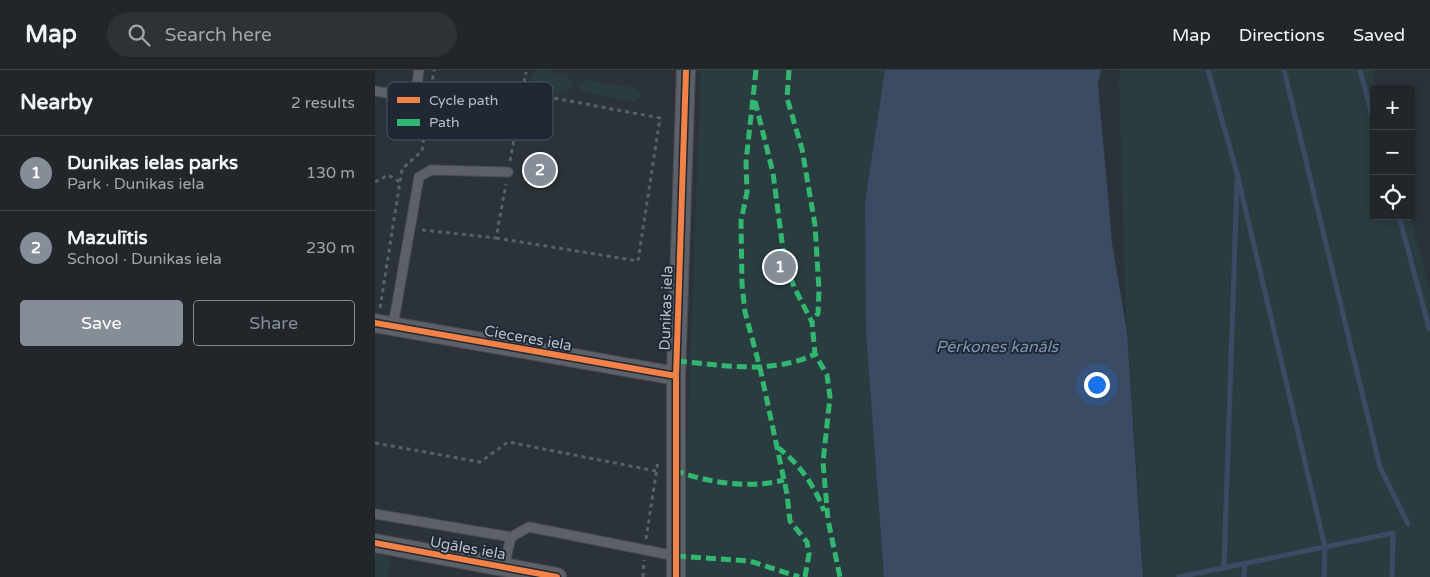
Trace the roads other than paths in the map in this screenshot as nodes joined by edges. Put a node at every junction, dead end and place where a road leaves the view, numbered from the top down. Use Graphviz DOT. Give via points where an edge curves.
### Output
graph roads {
  1 [pos="686,70"];
  2 [pos="508,172"];
  3 [pos="375,323"];
  4 [pos="393,326"];
  5 [pos="676,376"];
  6 [pos="375,514"];
  7 [pos="511,537"];
  8 [pos="375,544"];
  9 [pos="676,556"];
  10 [pos="503,567"];
  11 [pos="557,577"];
  12 [pos="675,577"];
  1 -- 5 [label="street, Dunikas iela"];
  2 -- 4 [label="lane" via="431,170 419,177"];
  3 -- 4 [label="street, Cieceres iela"];
  4 -- 5 [label="street, Cieceres iela"];
  5 -- 9 [label="street, Dunikas iela"];
  6 -- 7 [label="lane"];
  7 -- 9 [label="lane" via="529,527"];
  7 -- 10 [label="lane"];
  8 -- 10 [label="street, Ugāles iela"];
  9 -- 12 [label="street, Dunikas iela"];
  10 -- 11 [label="street, Ugāles iela"];
}
